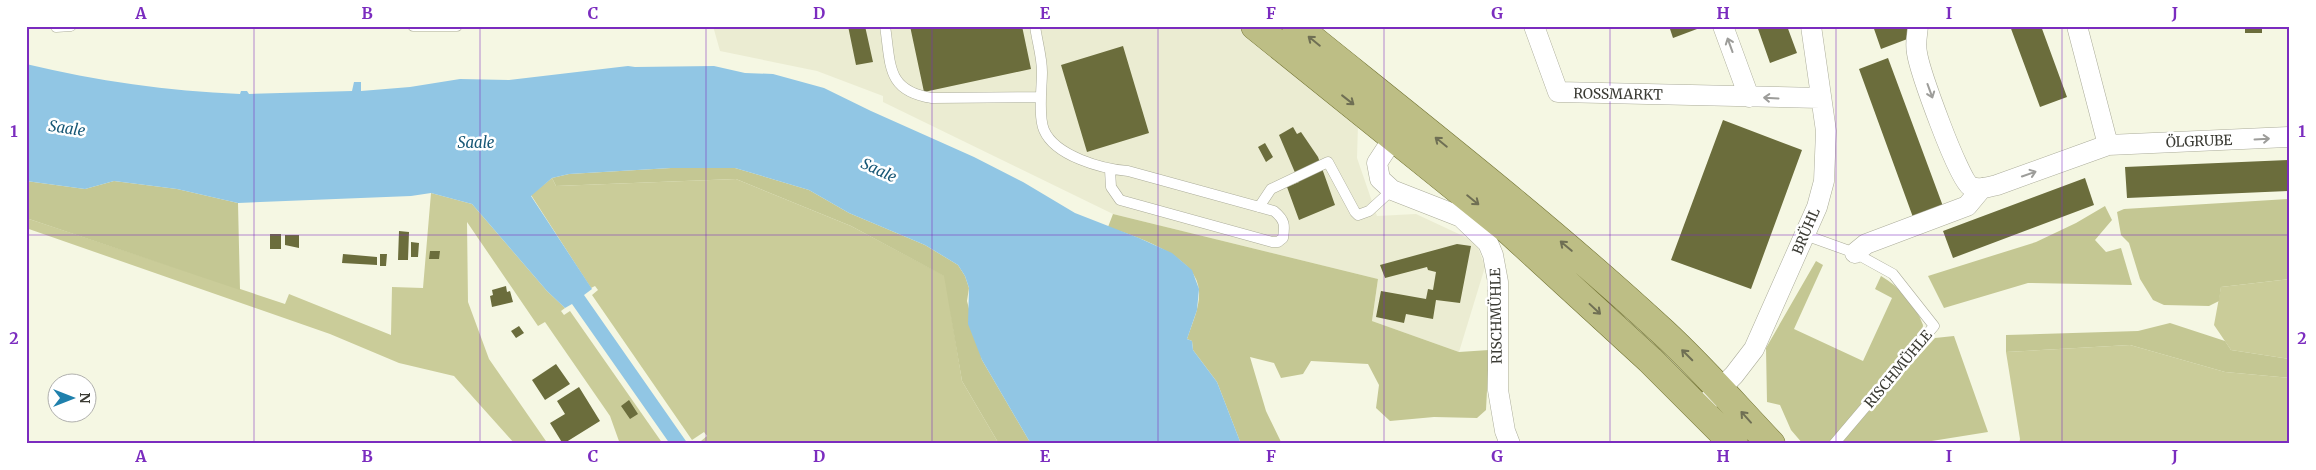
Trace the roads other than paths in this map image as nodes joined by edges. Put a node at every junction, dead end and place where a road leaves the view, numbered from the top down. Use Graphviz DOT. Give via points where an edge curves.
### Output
graph roads {
  1 [pos="71,26"];
  2 [pos="413,26"];
  3 [pos="457,26"];
  4 [pos="885,26"];
  5 [pos="1034,26"];
  6 [pos="1255,26"];
  7 [pos="1296,26"];
  8 [pos="1534,26"];
  9 [pos="1723,26"];
  10 [pos="1811,26"];
  11 [pos="2078,26"];
  12 [pos="56,27"];
  13 [pos="1917,35"];
  14 [pos="1041,97"];
  15 [pos="1749,97"];
  16 [pos="1820,98"];
  17 [pos="1394,137"];
  18 [pos="2290,137"];
  19 [pos="2108,145"];
  20 [pos="1110,170"];
  21 [pos="1982,188"];
  22 [pos="1392,190"];
  23 [pos="1259,207"];
  24 [pos="1805,235"];
  25 [pos="1855,254"];
  26 [pos="1721,389"];
  27 [pos="1700,409"];
  28 [pos="1510,444"];
  29 [pos="1734,444"];
  30 [pos="1770,444"];
  31 [pos="1834,444"];
  1 -- 12 [label="lane"];
  2 -- 3 [label="lane"];
  4 -- 14 [label="lane" via="892,73 901,87 915,95 932,98"];
  5 -- 14 [label="lane" via="1042,70"];
  6 -- 17 [label="main road, one-way"];
  26 -- 7 [label="main road, one-way" via="1664,332 1570,250"];
  8 -- 15 [label="street, ROSSMARKT" via="1558,92"];
  15 -- 9 [label="street, one-way"];
  10 -- 16 [label="street, BRÜHL"];
  11 -- 19 [label="street"];
  13 -- 21 [label="street, one-way" via="1920,64 1962,174 1968,185"];
  14 -- 20 [label="lane" via="1043,129 1054,145"];
  16 -- 15 [label="street, ROSSMARKT, one-way"];
  16 -- 24 [label="street, BRÜHL" via="1826,131 1824,181"];
  17 -- 22 [label="street" via="1377,163 1380,179"];
  17 -- 27 [label="main road, one-way" via="1507,229"];
  19 -- 18 [label="street, ÖLGRUBE, one-way"];
  21 -- 19 [label="street, ÖLGRUBE, one-way"];
  20 -- 23 [label="lane" via="1128,171"];
  20 -- 23 [label="lane" via="1111,187 1120,200 1278,242 1285,226 1282,218 1274,211"];
  21 -- 25 [label="street" via="1967,206 1866,244"];
  22 -- 23 [label="lane" via="1369,211 1358,214 1328,162 1271,189"];
  22 -- 28 [label="street, RISCHMÜHLE" via="1461,218 1488,244 1498,282 1498,390"];
  24 -- 25 [label="lane, RISCHMÜHLE"];
  24 -- 26 [label="street, BRÜHL" via="1754,349"];
  25 -- 31 [label="lane, RISCHMÜHLE" via="1893,274 1934,326"];
  26 -- 27 [label="street, BRÜHL"];
  30 -- 26 [label="main road, one-way"];
  27 -- 29 [label="main road"];
}
